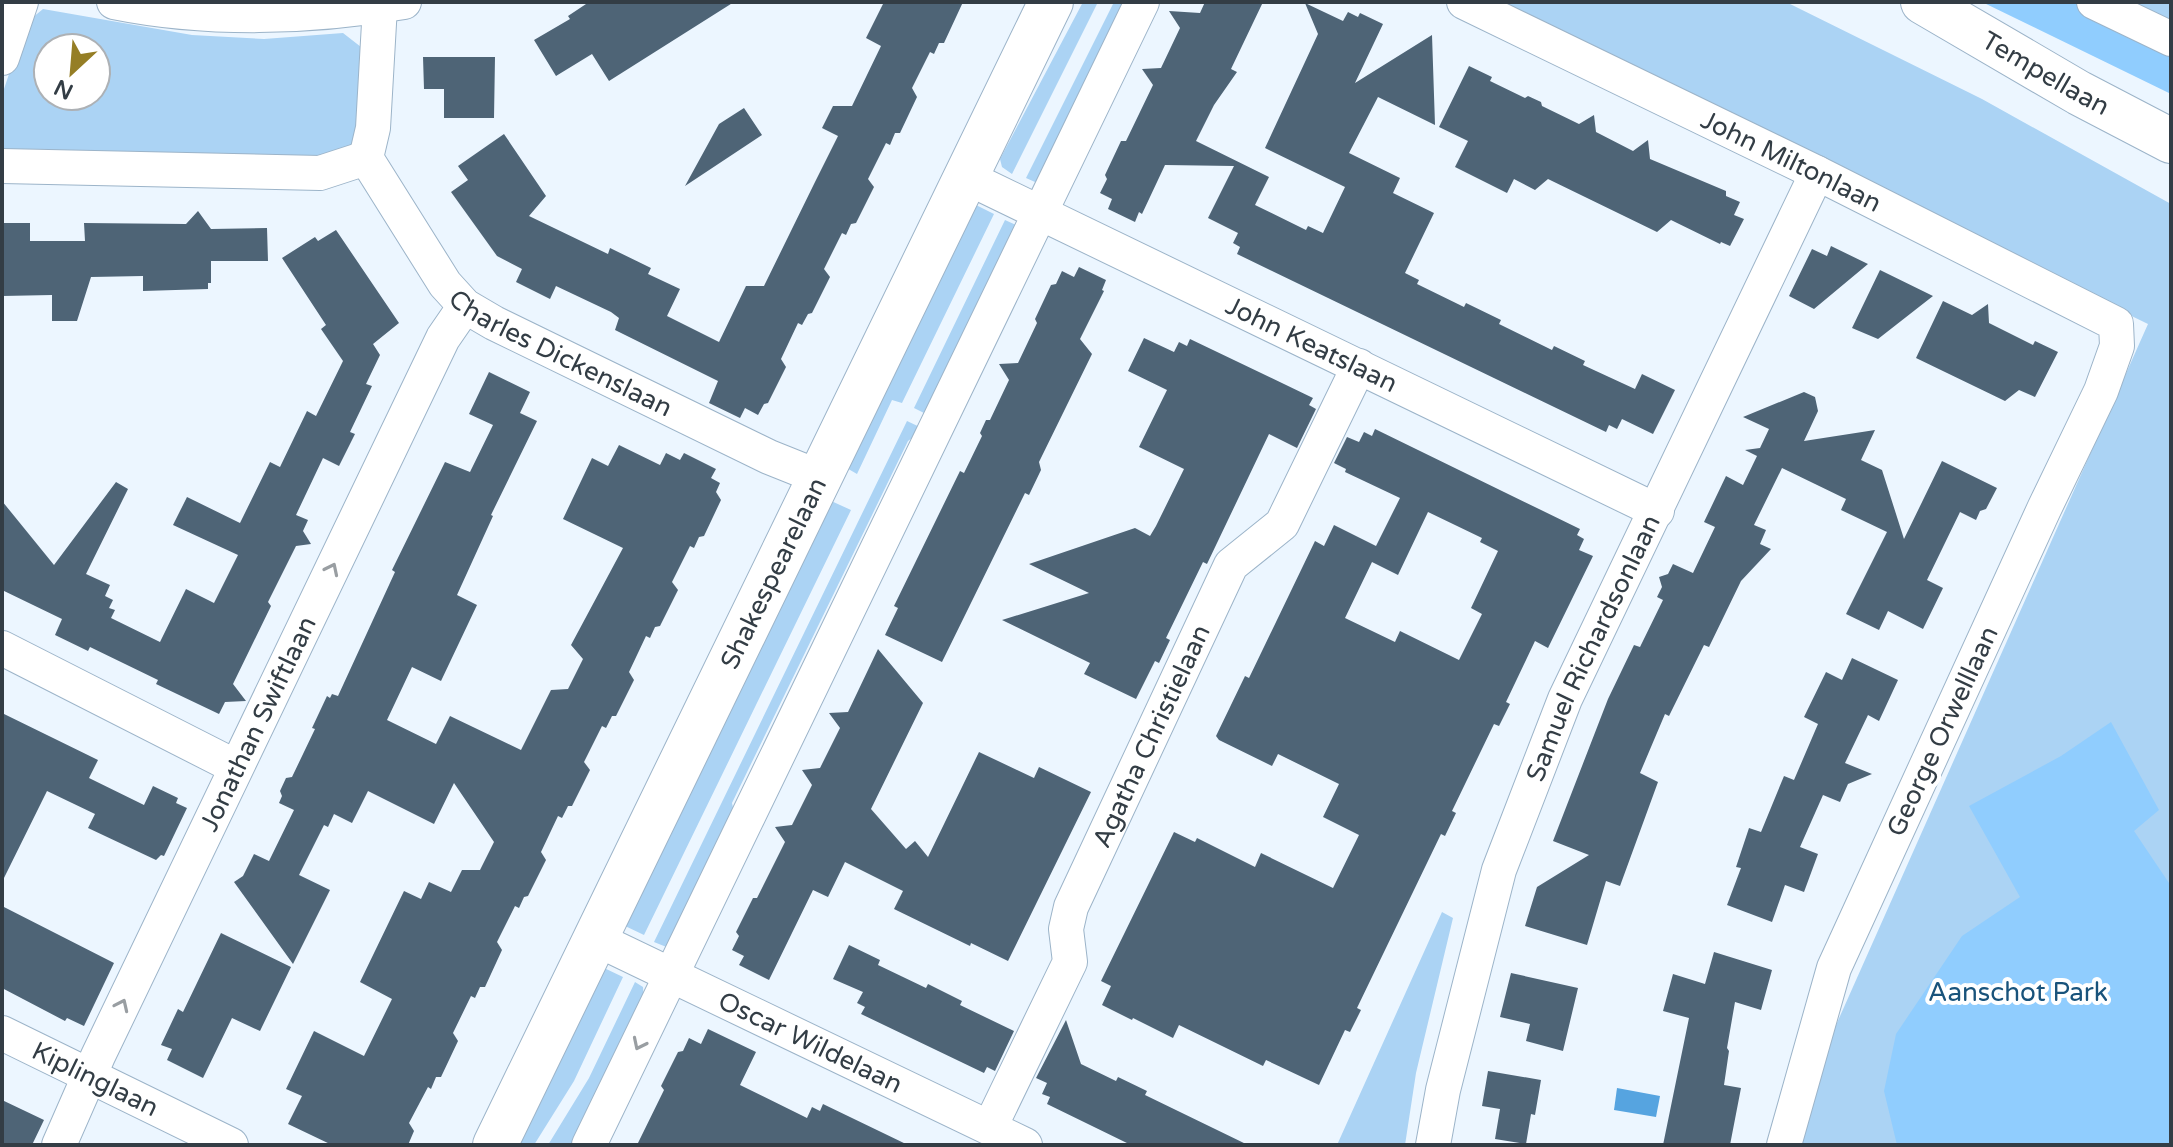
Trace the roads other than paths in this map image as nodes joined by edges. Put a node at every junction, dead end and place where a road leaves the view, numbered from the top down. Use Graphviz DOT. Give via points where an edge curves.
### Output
graph roads {
  1 [pos="21,2"];
  2 [pos="114,2"];
  3 [pos="1051,2"];
  4 [pos="1142,2"];
  5 [pos="1464,2"];
  6 [pos="1923,2"];
  7 [pos="1937,2"];
  8 [pos="2094,2"];
  9 [pos="392,4"];
  10 [pos="2171,39"];
  11 [pos="2,58"];
  12 [pos="2171,109"];
  13 [pos="2171,141"];
  14 [pos="366,158"];
  15 [pos="2,166"];
  16 [pos="1817,173"];
  17 [pos="966,177"];
  18 [pos="1040,212"];
  19 [pos="465,306"];
  20 [pos="2116,324"];
  21 [pos="1359,366"];
  22 [pos="819,477"];
  23 [pos="1657,511"];
  24 [pos="2,648"];
  25 [pos="236,767"];
  26 [pos="596,939"];
  27 [pos="673,974"];
  28 [pos="2,1033"];
  29 [pos="91,1076"];
  30 [pos="990,1127"];
  31 [pos="59,1145"];
  32 [pos="231,1145"];
  33 [pos="495,1145"];
  34 [pos="589,1145"];
  35 [pos="1025,1145"];
  36 [pos="1433,1145"];
  37 [pos="1784,1145"];
  1 -- 11 [label="street"];
  2 -- 9 [label="street" via="271,16"];
  3 -- 17 [label="street, Shakespearelaan"];
  4 -- 18 [label="street"];
  5 -- 16 [label="street, John Miltonlaan"];
  6 -- 13 [label="street, Tempellaan"];
  7 -- 12 [label="street, Tempellaan"];
  8 -- 10 [label="street"];
  9 -- 14 [label="street"];
  14 -- 15 [label="street" via="320,173"];
  14 -- 19 [label="street, Charles Dickenslaan" via="445,284"];
  16 -- 20 [label="street, John Miltonlaan"];
  16 -- 23 [label="street, Samuel Richardsonlaan"];
  17 -- 18 [label="street, John Keatslaan"];
  17 -- 22 [label="street, Shakespearelaan"];
  18 -- 21 [label="street, John Keatslaan"];
  18 -- 27 [label="street"];
  19 -- 22 [label="street, Charles Dickenslaan" via="755,451"];
  25 -- 19 [label="street, Jonathan Swiftlaan, one-way" via="443,338"];
  20 -- 37 [label="street, George Orwelllaan" via="2117,346 2101,391 1834,968"];
  21 -- 23 [label="street, John Keatslaan"];
  21 -- 30 [label="street, Agatha Christielaan" via="1282,524 1231,565 1071,907 1066,929 1070,962"];
  22 -- 26 [label="street, Shakespearelaan"];
  23 -- 36 [label="street, Samuel Richardsonlaan" via="1565,699 1499,870"];
  24 -- 25 [label="street"];
  29 -- 25 [label="street, Jonathan Swiftlaan, one-way"];
  26 -- 27 [label="street, Oscar Wildelaan"];
  26 -- 33 [label="street, Shakespearelaan"];
  27 -- 30 [label="street, Oscar Wildelaan"];
  27 -- 34 [label="street, one-way"];
  28 -- 29 [label="street, Kiplinglaan"];
  29 -- 31 [label="street, Jonathan Swiftlaan"];
  29 -- 32 [label="street, Kiplinglaan"];
  30 -- 35 [label="street, Oscar Wildelaan"];
}
